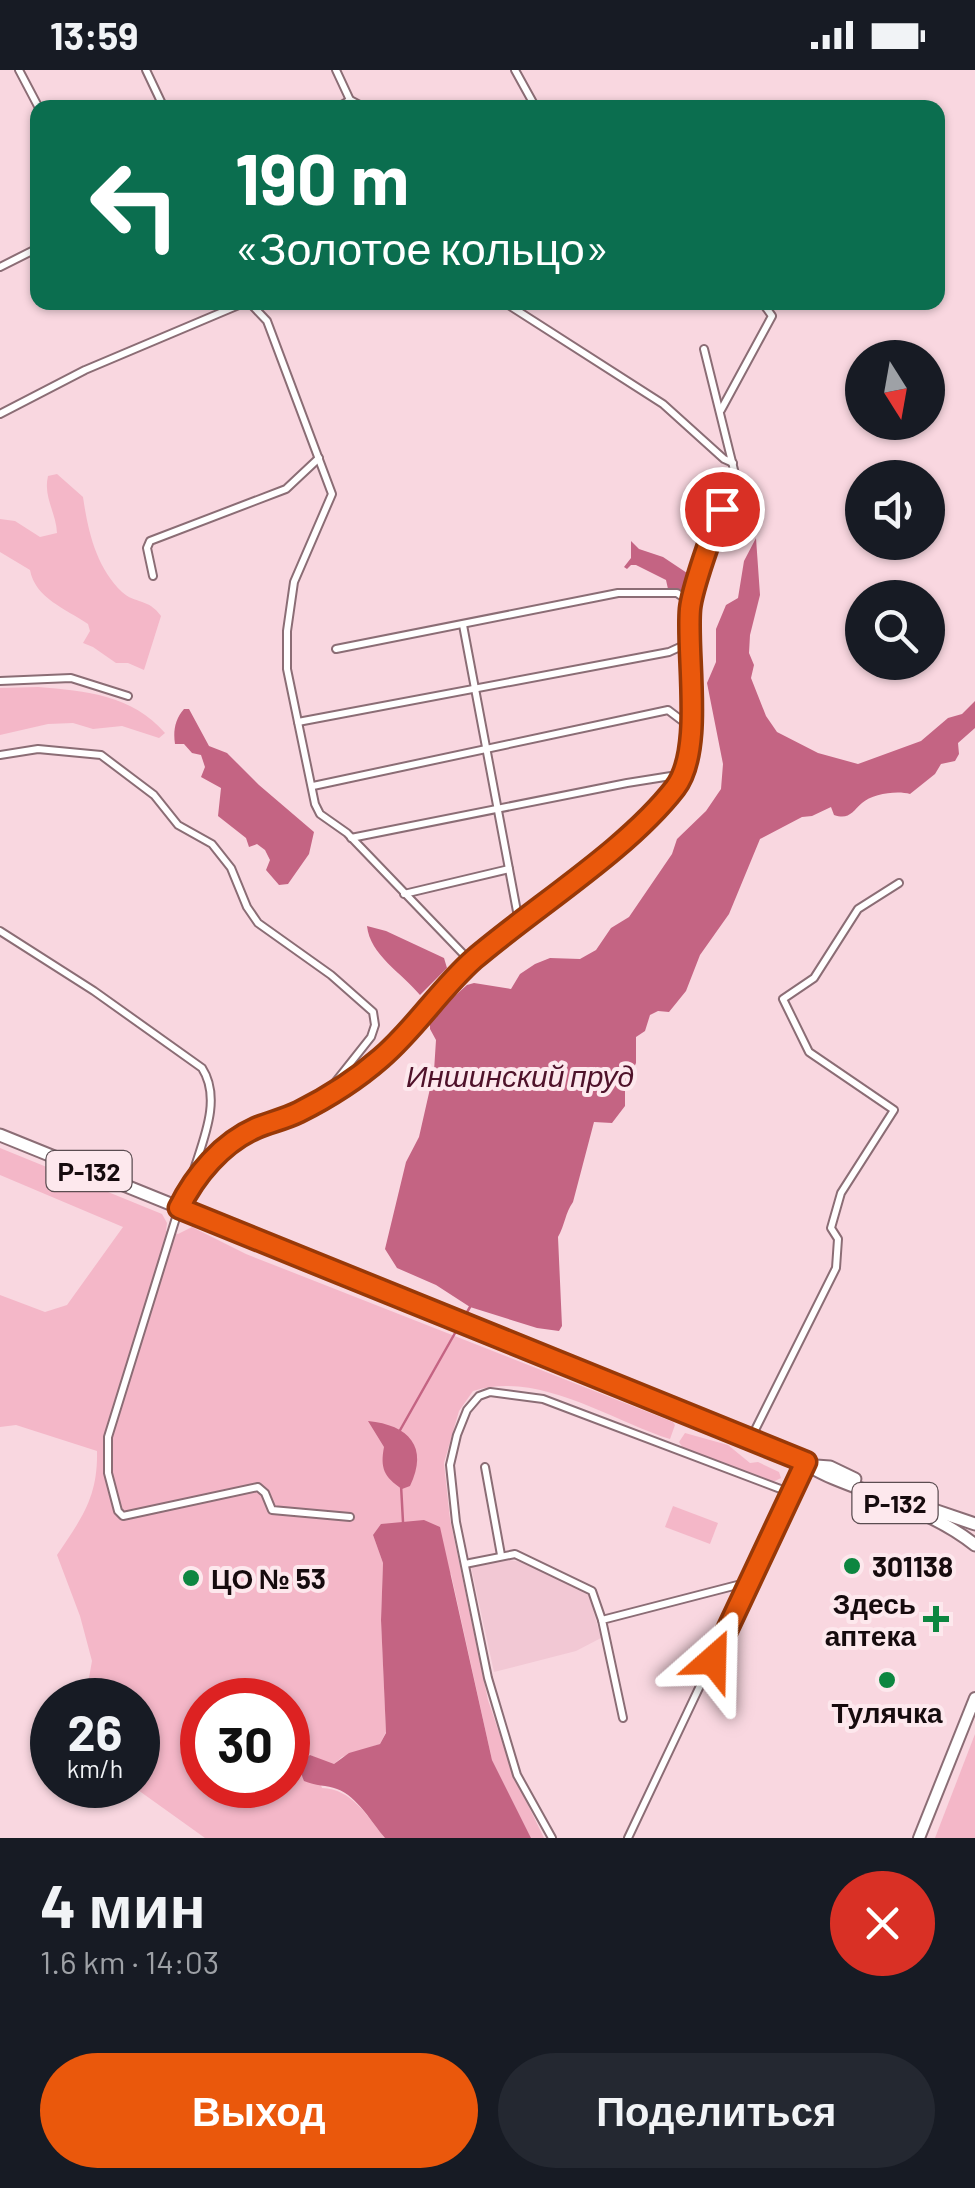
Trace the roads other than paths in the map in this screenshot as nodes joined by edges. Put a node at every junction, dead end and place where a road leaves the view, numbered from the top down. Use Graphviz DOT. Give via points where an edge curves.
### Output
graph roads {
  1 [pos="19,70"];
  2 [pos="146,70"];
  3 [pos="336,70"];
  4 [pos="515,70"];
  5 [pos="35,100"];
  6 [pos="160,100"];
  7 [pos="350,100"];
  8 [pos="532,100"];
  9 [pos="30,252"];
  10 [pos="0,267"];
  11 [pos="229,310"];
  12 [pos="256,310"];
  13 [pos="516,310"];
  14 [pos="768,310"];
  15 [pos="704,349"];
  16 [pos="721,411"];
  17 [pos="0,414"];
  18 [pos="320,458"];
  19 [pos="734,462"];
  20 [pos="153,576"];
  21 [pos="691,603"];
  22 [pos="463,625"];
  23 [pos="691,642"];
  24 [pos="336,649"];
  25 [pos="0,681"];
  26 [pos="474,686"];
  27 [pos="128,696"];
  28 [pos="298,722"];
  29 [pos="690,726"];
  30 [pos="486,747"];
  31 [pos="0,755"];
  32 [pos="678,785"];
  33 [pos="313,786"];
  34 [pos="498,809"];
  35 [pos="351,838"];
  36 [pos="509,869"];
  37 [pos="899,883"];
  38 [pos="404,894"];
  39 [pos="519,922"];
  40 [pos="0,931"];
  41 [pos="471,962"];
  42 [pos="322,1099"];
  43 [pos="0,1135"];
  44 [pos="190,1185"];
  45 [pos="179,1208"];
  46 [pos="750,1439"];
  47 [pos="809,1464"];
  48 [pos="484,1467"];
  49 [pos="791,1493"];
  50 [pos="350,1518"];
  51 [pos="975,1524"];
  52 [pos="975,1545"];
  53 [pos="502,1555"];
  54 [pos="465,1564"];
  55 [pos="750,1582"];
  56 [pos="602,1620"];
  57 [pos="975,1698"];
  58 [pos="623,1718"];
  59 [pos="552,1838"];
  60 [pos="628,1838"];
  61 [pos="920,1838"];
  1 -- 5 [label="street"];
  2 -- 6 [label="street"];
  3 -- 7 [label="street"];
  4 -- 8 [label="street"];
  9 -- 10 [label="street"];
  11 -- 17 [label="street"];
  12 -- 18 [label="street" via="267,321"];
  13 -- 19 [label="street" via="663,404"];
  14 -- 16 [label="street" via="772,316"];
  15 -- 16 [label="street"];
  16 -- 19 [label="street"];
  18 -- 20 [label="street" via="286,490 150,541"];
  18 -- 28 [label="street" via="332,494 294,582 287,631"];
  19 -- 21 [label="street" via="736,478"];
  21 -- 22 [label="street" via="677,593 618,593"];
  21 -- 23 [label="street"];
  22 -- 24 [label="street"];
  22 -- 26 [label="street"];
  23 -- 26 [label="street" via="669,652"];
  23 -- 29 [label="street"];
  25 -- 27 [label="street" via="71,678"];
  26 -- 28 [label="street"];
  26 -- 30 [label="street"];
  28 -- 33 [label="street"];
  29 -- 30 [label="street" via="668,710"];
  29 -- 32 [label="street"];
  30 -- 33 [label="street"];
  30 -- 34 [label="street"];
  31 -- 42 [label="street" via="88,752 117,764 178,825 221,855 258,923 371,1009 371,1037"];
  32 -- 34 [label="street" via="671,776"];
  32 -- 39 [label="street" via="616,846"];
  33 -- 35 [label="street" via="320,814"];
  34 -- 35 [label="street"];
  34 -- 36 [label="street"];
  35 -- 38 [label="street"];
  36 -- 38 [label="street"];
  36 -- 39 [label="street"];
  37 -- 46 [label="street" via="858,909 814,978 783,1000 809,1052 894,1110 842,1193 832,1228 836,1268"];
  38 -- 41 [label="street"];
  39 -- 41 [label="street"];
  40 -- 44 [label="street" via="202,1068 212,1104"];
  41 -- 42 [label="street" via="382,1058"];
  42 -- 44 [label="street" via="244,1135"];
  43 -- 45 [label="highway, Р-132"];
  44 -- 45 [label="street"];
  45 -- 46 [label="highway, Р-132"];
  45 -- 50 [label="street" via="108,1436 118,1510 126,1516 258,1488 272,1510"];
  46 -- 47 [label="highway, Р-132"];
  47 -- 49 [label="street"];
  47 -- 51 [label="highway, Р-132"];
  47 -- 52 [label="highway, Р-132" via="947,1525"];
  48 -- 53 [label="street"];
  49 -- 54 [label="street" via="564,1405 490,1392 467,1410 452,1455 451,1490"];
  49 -- 55 [label="street"];
  53 -- 54 [label="street"];
  53 -- 56 [label="street" via="523,1556 592,1591"];
  54 -- 59 [label="street" via="517,1776"];
  55 -- 56 [label="street"];
  55 -- 60 [label="street"];
  56 -- 58 [label="street"];
  57 -- 61 [label="main road"];
}
